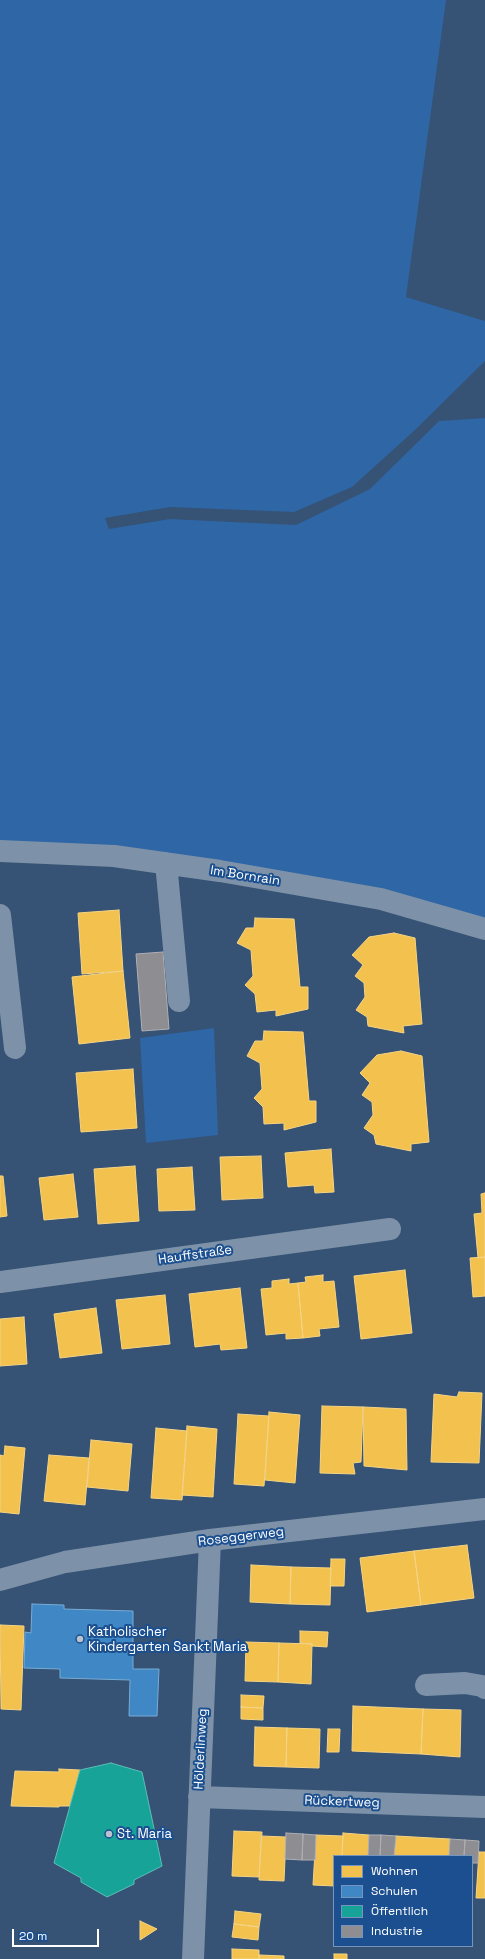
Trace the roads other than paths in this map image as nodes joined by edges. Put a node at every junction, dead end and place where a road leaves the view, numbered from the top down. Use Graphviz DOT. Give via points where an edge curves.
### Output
graph roads {
  1 [pos="0,851"];
  2 [pos="166,863"];
  3 [pos="0,915"];
  4 [pos="485,929"];
  5 [pos="179,1000"];
  6 [pos="15,1048"];
  7 [pos="390,1229"];
  8 [pos="0,1282"];
  9 [pos="485,1509"];
  10 [pos="210,1540"];
  11 [pos="0,1580"];
  12 [pos="426,1685"];
  13 [pos="485,1688"];
  14 [pos="199,1797"];
  15 [pos="485,1807"];
  16 [pos="193,1959"];
  1 -- 2 [label="street, Im Bornrain" via="114,856"];
  2 -- 4 [label="street, Im Bornrain" via="381,899"];
  2 -- 5 [label="street"];
  3 -- 6 [label="street"];
  7 -- 8 [label="street, Hauffstraße"];
  9 -- 10 [label="street, Roseggerweg"];
  10 -- 11 [label="street, Roseggerweg" via="65,1562"];
  10 -- 14 [label="street, Hölderlinweg" via="193,1762"];
  12 -- 13 [label="street" via="465,1683"];
  14 -- 15 [label="street, Rückertweg"];
  14 -- 16 [label="street, Hölderlinweg"];
}
